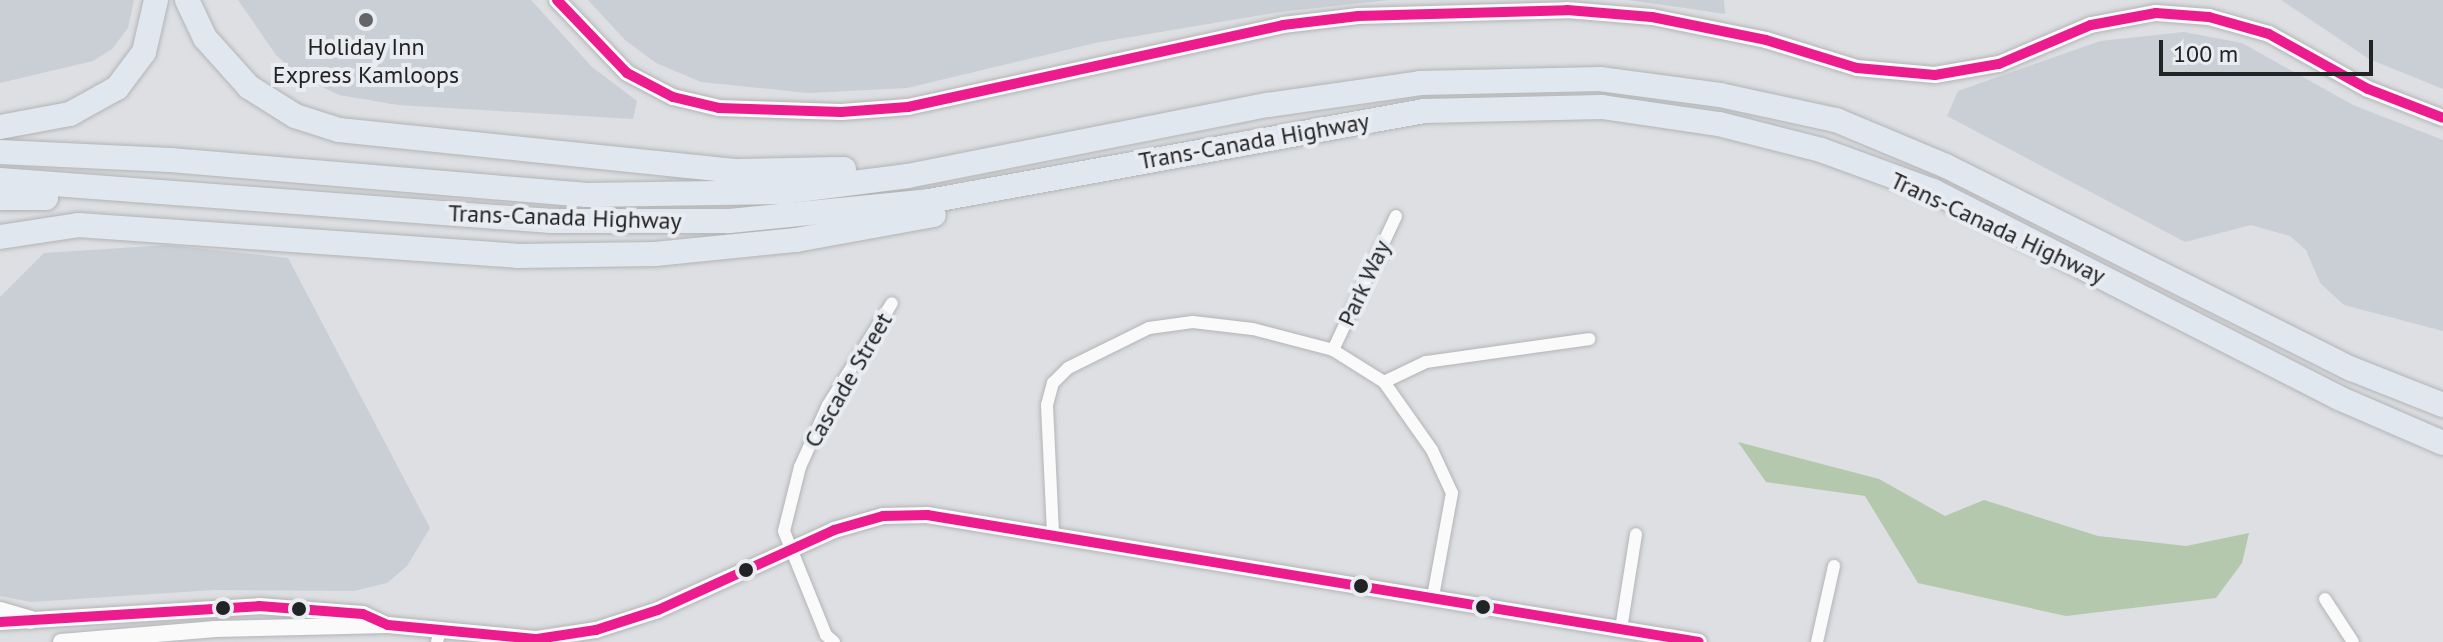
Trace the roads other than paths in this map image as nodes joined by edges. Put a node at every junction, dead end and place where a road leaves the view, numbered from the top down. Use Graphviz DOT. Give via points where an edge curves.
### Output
graph roads {
  1 [pos="156,0"];
  2 [pos="187,0"];
  3 [pos="557,0"];
  4 [pos="2443,118"];
  5 [pos="0,127"];
  6 [pos="0,152"];
  7 [pos="978,162"];
  8 [pos="1058,177"];
  9 [pos="0,180"];
  10 [pos="199,192"];
  11 [pos="0,198"];
  12 [pos="1396,216"];
  13 [pos="28,231"];
  14 [pos="0,237"];
  15 [pos="0,247"];
  16 [pos="892,303"];
  17 [pos="1589,339"];
  18 [pos="1333,350"];
  19 [pos="1384,382"];
  20 [pos="2443,405"];
  21 [pos="2443,443"];
  22 [pos="1053,533"];
  23 [pos="1636,534"];
  24 [pos="791,549"];
  25 [pos="1834,566"];
  26 [pos="1433,597"];
  27 [pos="2325,599"];
  28 [pos="0,611"];
  29 [pos="31,620"];
  30 [pos="0,622"];
  31 [pos="388,625"];
  32 [pos="1621,629"];
  33 [pos="439,636"];
  34 [pos="830,639"];
  35 [pos="61,642"];
  36 [pos="813,642"];
  37 [pos="1699,642"];
  38 [pos="1817,642"];
  39 [pos="2353,642"];
  1 -- 5 [label="highway" via="144,52 117,88 87,108"];
  2 -- 7 [label="highway" via="205,38 249,87 295,116 339,130 739,171 837,170 908,160"];
  3 -- 4 [label="street" via="627,73 673,97 719,108 830,112 908,107 1283,25 1373,15 1567,10 1652,17 1766,40 1857,68 1935,75 1999,64 2091,25 2156,13 2209,17 2269,34 2368,89"];
  6 -- 7 [label="highway, Trans-Canada Highway" via="630,196 783,192"];
  7 -- 20 [label="highway, Trans-Canada Highway" via="1268,105 1420,83 1600,79 1720,95 1836,120 1946,166 2352,369"];
  8 -- 10 [label="highway, Trans-Canada Highway" via="868,210 644,224"];
  8 -- 13 [label="highway" via="948,212 870,229 655,254 517,256 78,225"];
  8 -- 21 [label="highway, Trans-Canada Highway" via="1424,111 1602,107 1719,124 1821,150 1933,191 2339,398"];
  9 -- 10 [label="highway, Trans-Canada Highway"];
  10 -- 11 [label="highway" via="117,201"];
  12 -- 18 [label="street, Park Way"];
  13 -- 14 [label="highway"];
  13 -- 15 [label="highway"];
  16 -- 24 [label="street, Cascade Street" via="828,405 800,467 784,531"];
  17 -- 19 [label="street" via="1426,362"];
  18 -- 19 [label="street"];
  18 -- 22 [label="street" via="1253,329 1193,322 1149,328 1068,368 1053,383 1047,405"];
  19 -- 26 [label="street" via="1432,450 1452,493"];
  22 -- 24 [label="street" via="927,515 883,516"];
  22 -- 26 [label="street"];
  23 -- 32 [label="street"];
  24 -- 33 [label="street" via="658,610 596,630 537,639"];
  24 -- 34 [label="street, Cascade Street"];
  25 -- 38 [label="street"];
  26 -- 32 [label="street"];
  27 -- 39 [label="street"];
  28 -- 29 [label="main road"];
  29 -- 30 [label="street"];
  29 -- 31 [label="street" via="259,606 363,614"];
  31 -- 33 [label="street"];
  31 -- 35 [label="street" via="215,629"];
  32 -- 37 [label="street"];
  34 -- 36 [label="street"];
}
